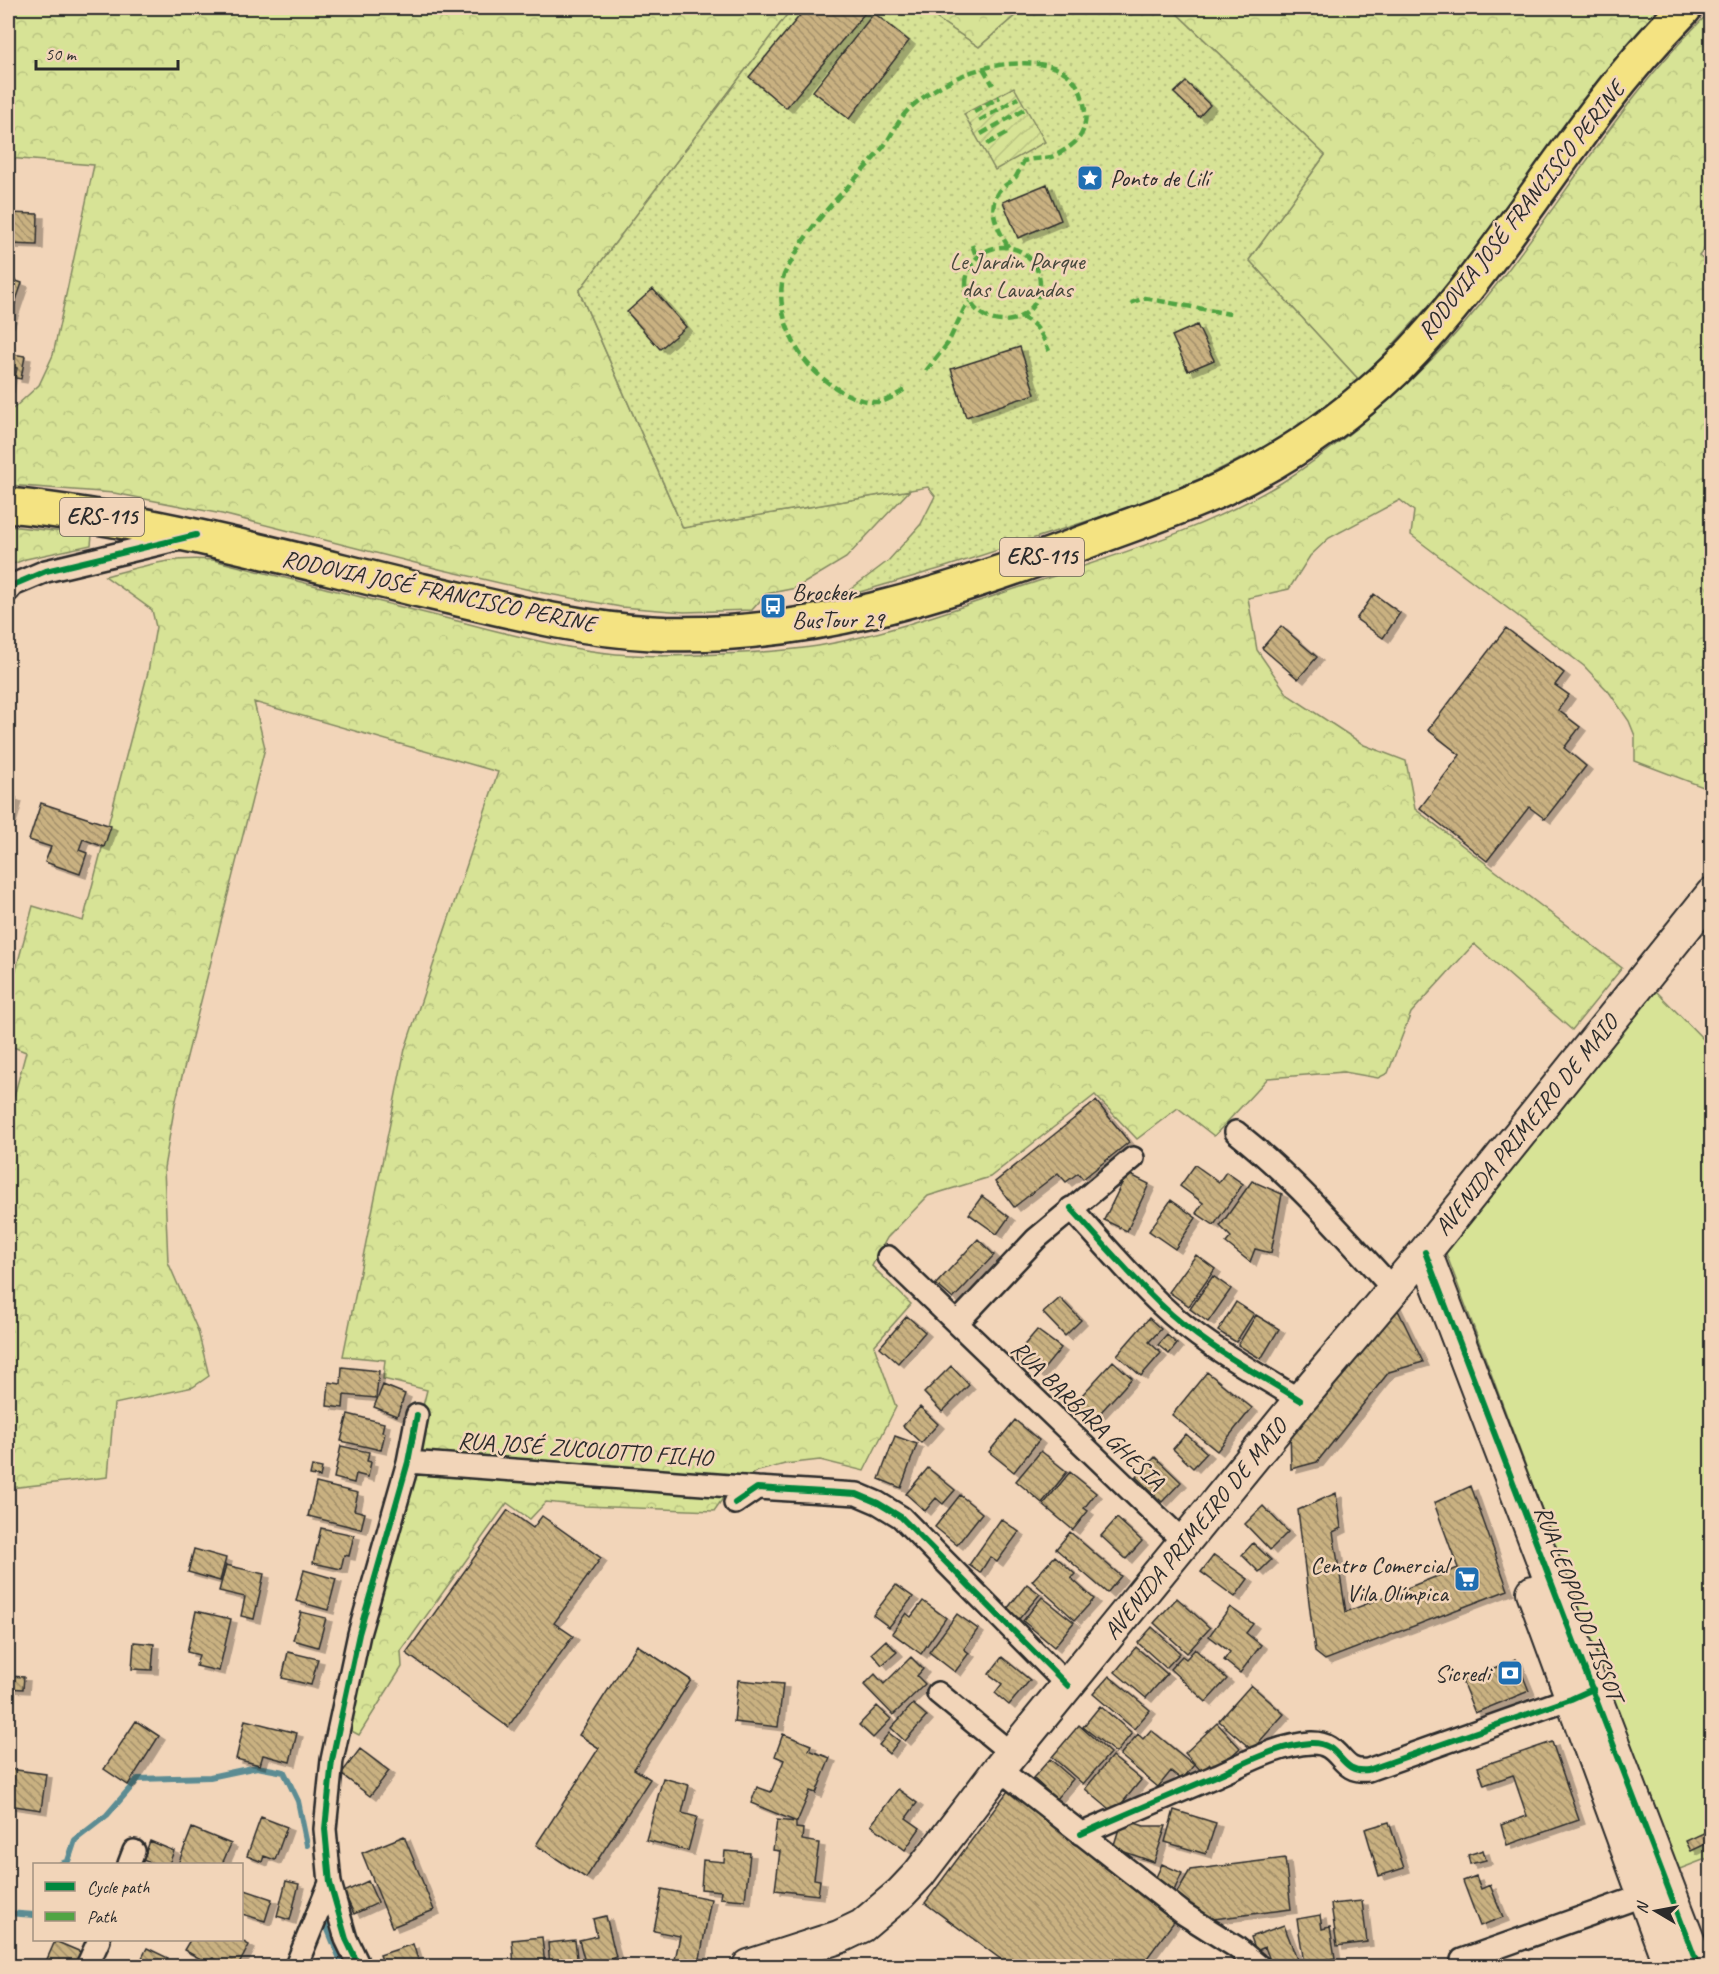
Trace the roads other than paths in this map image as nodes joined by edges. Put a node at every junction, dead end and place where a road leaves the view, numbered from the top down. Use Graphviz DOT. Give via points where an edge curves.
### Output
graph roads {
  1 [pos="1685,8"];
  2 [pos="8,505"];
  3 [pos="196,535"];
  4 [pos="8,591"];
  5 [pos="1712,894"];
  6 [pos="1236,1132"];
  7 [pos="1133,1158"];
  8 [pos="1071,1208"];
  9 [pos="888,1257"];
  10 [pos="1410,1270"];
  11 [pos="957,1323"];
  12 [pos="1300,1400"];
  13 [pos="417,1415"];
  14 [pos="408,1462"];
  15 [pos="757,1488"];
  16 [pos="735,1503"];
  17 [pos="1185,1542"];
  18 [pos="1068,1686"];
  19 [pos="938,1693"];
  20 [pos="1582,1694"];
  21 [pos="1005,1762"];
  22 [pos="1081,1834"];
  23 [pos="330,1883"];
  24 [pos="1655,1891"];
  25 [pos="99,1941"];
  26 [pos="1462,1960"];
  27 [pos="1694,1962"];
  28 [pos="87,1966"];
  29 [pos="296,1966"];
  30 [pos="359,1966"];
  31 [pos="749,1966"];
  32 [pos="1258,1966"];
  1 -- 3 [label="main road, RODOVIA JOSÉ FRANCISCO PERINE / ERS-115" via="1604,102 1442,318 1393,371 1326,428 1222,489 979,580 825,620 708,633 652,633 541,618"];
  2 -- 3 [label="main road, RODOVIA JOSÉ FRANCISCO PERINE / ERS-115"];
  3 -- 4 [label="street" via="46,571"];
  5 -- 10 [label="main road, AVENIDA PRIMEIRO DE MAIO"];
  6 -- 10 [label="street" via="1270,1159 1328,1217"];
  7 -- 8 [label="street"];
  8 -- 11 [label="street" via="1013,1262"];
  8 -- 12 [label="street" via="1179,1321"];
  9 -- 11 [label="street, RUA BARBARA GHESIA"];
  10 -- 12 [label="main road, AVENIDA PRIMEIRO DE MAIO"];
  10 -- 20 [label="main road, RUA LEOPOLDO TISSOT" via="1439,1320 1538,1605"];
  11 -- 17 [label="street, RUA BARBARA GHESIA"];
  12 -- 17 [label="main road, AVENIDA PRIMEIRO DE MAIO"];
  13 -- 14 [label="street"];
  14 -- 15 [label="street, RUA JOSÉ ZUCOLOTTO FILHO"];
  14 -- 23 [label="street" via="359,1634 332,1760 325,1829"];
  15 -- 16 [label="street"];
  15 -- 18 [label="street, RUA JOSÉ ZUCOLOTTO FILHO" via="857,1494 901,1517"];
  17 -- 18 [label="main road, AVENIDA PRIMEIRO DE MAIO"];
  18 -- 21 [label="main road, AVENIDA PRIMEIRO DE MAIO"];
  19 -- 21 [label="street"];
  20 -- 22 [label="street" via="1368,1770 1348,1767 1337,1751 1325,1745 1312,1743 1273,1751"];
  20 -- 24 [label="main road, RUA LEOPOLDO TISSOT"];
  21 -- 22 [label="street"];
  21 -- 31 [label="main road, AVENIDA PRIMEIRO DE MAIO" via="920,1874 862,1926"];
  22 -- 32 [label="street"];
  23 -- 29 [label="street"];
  23 -- 30 [label="street" via="346,1939"];
  24 -- 26 [label="street"];
  24 -- 27 [label="main road, RUA LEOPOLDO TISSOT"];
  25 -- 28 [label="street"];
}
